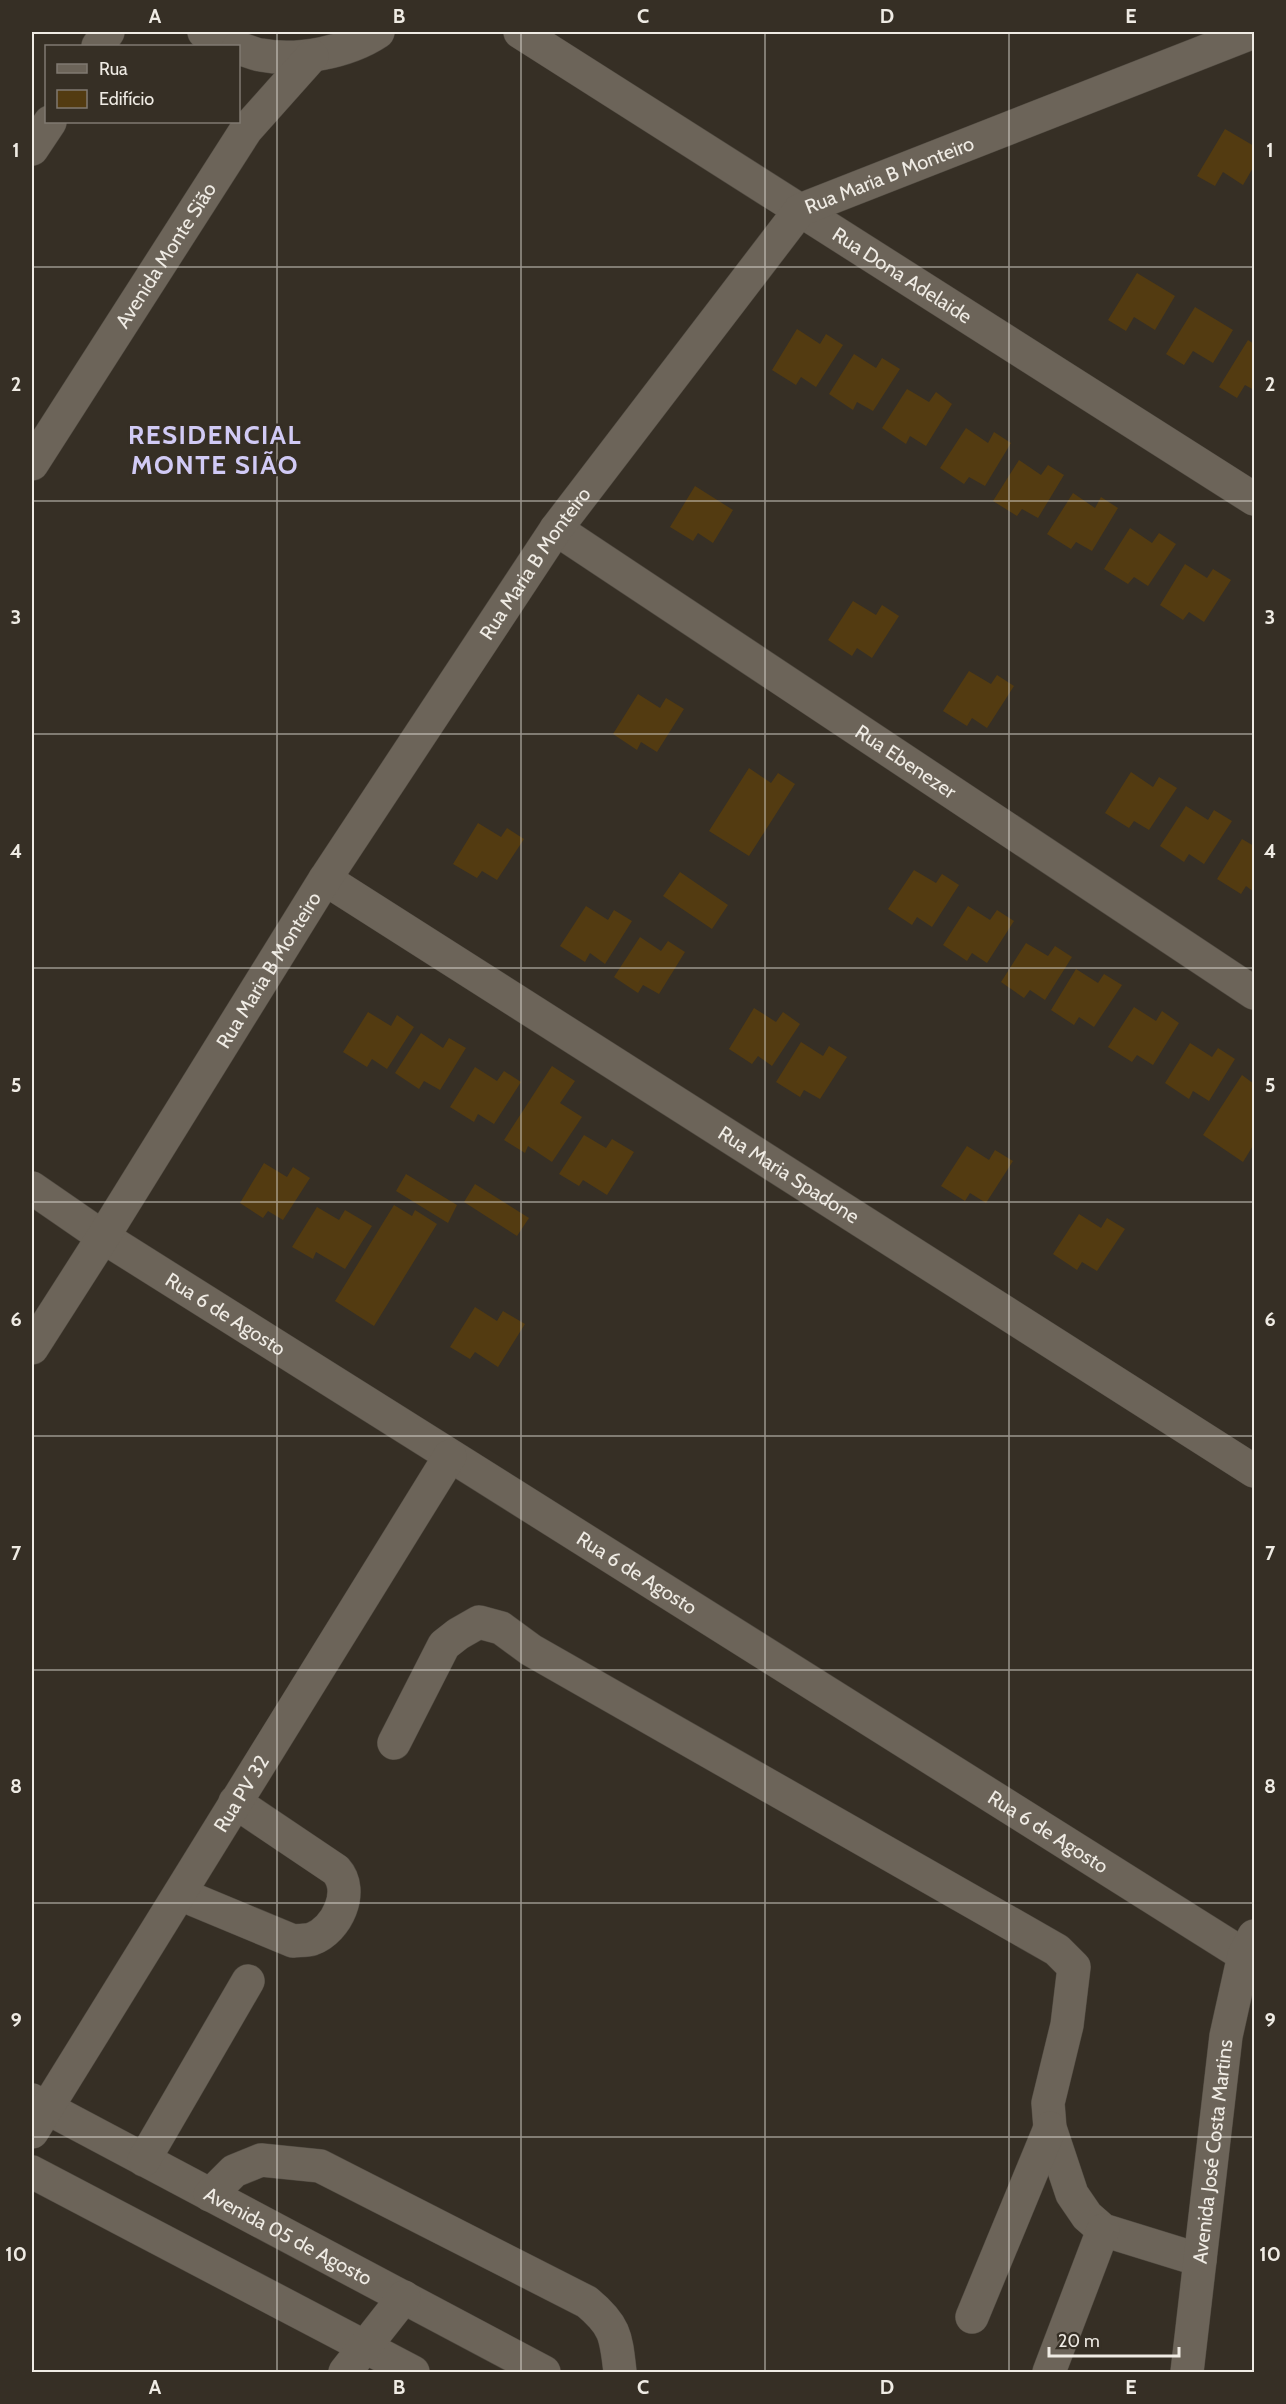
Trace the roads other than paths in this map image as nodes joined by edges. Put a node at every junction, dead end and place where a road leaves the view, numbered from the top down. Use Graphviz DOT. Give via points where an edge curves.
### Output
graph roads {
  1 [pos="108,32"];
  2 [pos="204,32"];
  3 [pos="378,32"];
  4 [pos="520,32"];
  5 [pos="1254,32"];
  6 [pos="99,45"];
  7 [pos="232,45"];
  8 [pos="240,48"];
  9 [pos="312,56"];
  10 [pos="49,123"];
  11 [pos="32,149"];
  12 [pos="800,210"];
  13 [pos="32,464"];
  14 [pos="1254,499"];
  15 [pos="556,529"];
  16 [pos="325,879"];
  17 [pos="1254,993"];
  18 [pos="32,1188"];
  19 [pos="104,1237"];
  20 [pos="32,1348"];
  21 [pos="450,1456"];
  22 [pos="1254,1471"];
  23 [pos="394,1743"];
  24 [pos="236,1802"];
  25 [pos="180,1894"];
  26 [pos="1251,1950"];
  27 [pos="248,1981"];
  28 [pos="37,2114"];
  29 [pos="1050,2128"];
  30 [pos="144,2160"];
  31 [pos="32,2172"];
  32 [pos="210,2195"];
  33 [pos="1103,2229"];
  34 [pos="1200,2260"];
  35 [pos="404,2296"];
  36 [pos="972,2317"];
  37 [pos="365,2347"];
  38 [pos="345,2373"];
  39 [pos="413,2373"];
  40 [pos="544,2373"];
  41 [pos="620,2373"];
  42 [pos="1049,2373"];
  43 [pos="1188,2373"];
  1 -- 6 [label="street"];
  2 -- 7 [label="street"];
  3 -- 9 [label="street" via="360,44"];
  4 -- 12 [label="street, Rua Dona Adelaide"];
  5 -- 12 [label="street, Rua Maria B Monteiro"];
  8 -- 9 [label="street" via="261,56"];
  9 -- 13 [label="street, Avenida Monte Sião" via="246,130"];
  10 -- 11 [label="street"];
  12 -- 14 [label="street, Rua Dona Adelaide"];
  12 -- 15 [label="street, Rua Maria B Monteiro"];
  15 -- 16 [label="street, Rua Maria B Monteiro"];
  15 -- 17 [label="street, Rua Ebenezer"];
  16 -- 19 [label="street, Rua Maria B Monteiro"];
  16 -- 22 [label="street, Rua Maria Spadone"];
  18 -- 19 [label="street, Rua 6 de Agosto"];
  19 -- 20 [label="street, Rua Maria B Monteiro"];
  19 -- 21 [label="street, Rua 6 de Agosto"];
  21 -- 24 [label="street, Rua PV 32"];
  21 -- 26 [label="street, Rua 6 de Agosto"];
  23 -- 29 [label="street" via="444,1646 479,1622 501,1628 531,1650 1057,1950 1074,1966 1067,2025 1048,2103"];
  24 -- 25 [label="street, Rua PV 32"];
  24 -- 25 [label="street" via="343,1878 344,1900 329,1928 311,1939 293,1941"];
  25 -- 28 [label="street, Rua PV 32"];
  26 -- 34 [label="street, Avenida José Costa Martins" via="1226,2036"];
  27 -- 30 [label="street"];
  28 -- 30 [label="street, Avenida 05 de Agosto"];
  29 -- 33 [label="street" via="1072,2194 1087,2216"];
  29 -- 36 [label="street"];
  30 -- 32 [label="street, Avenida 05 de Agosto"];
  31 -- 37 [label="street"];
  32 -- 35 [label="street, Avenida 05 de Agosto"];
  32 -- 41 [label="street" via="234,2171 261,2160 320,2166 587,2302 603,2315 616,2336"];
  33 -- 34 [label="street"];
  33 -- 42 [label="street"];
  34 -- 43 [label="street, Avenida José Costa Martins"];
  35 -- 37 [label="street"];
  35 -- 40 [label="street, Avenida 05 de Agosto"];
  37 -- 38 [label="street"];
  37 -- 39 [label="street"];
}
